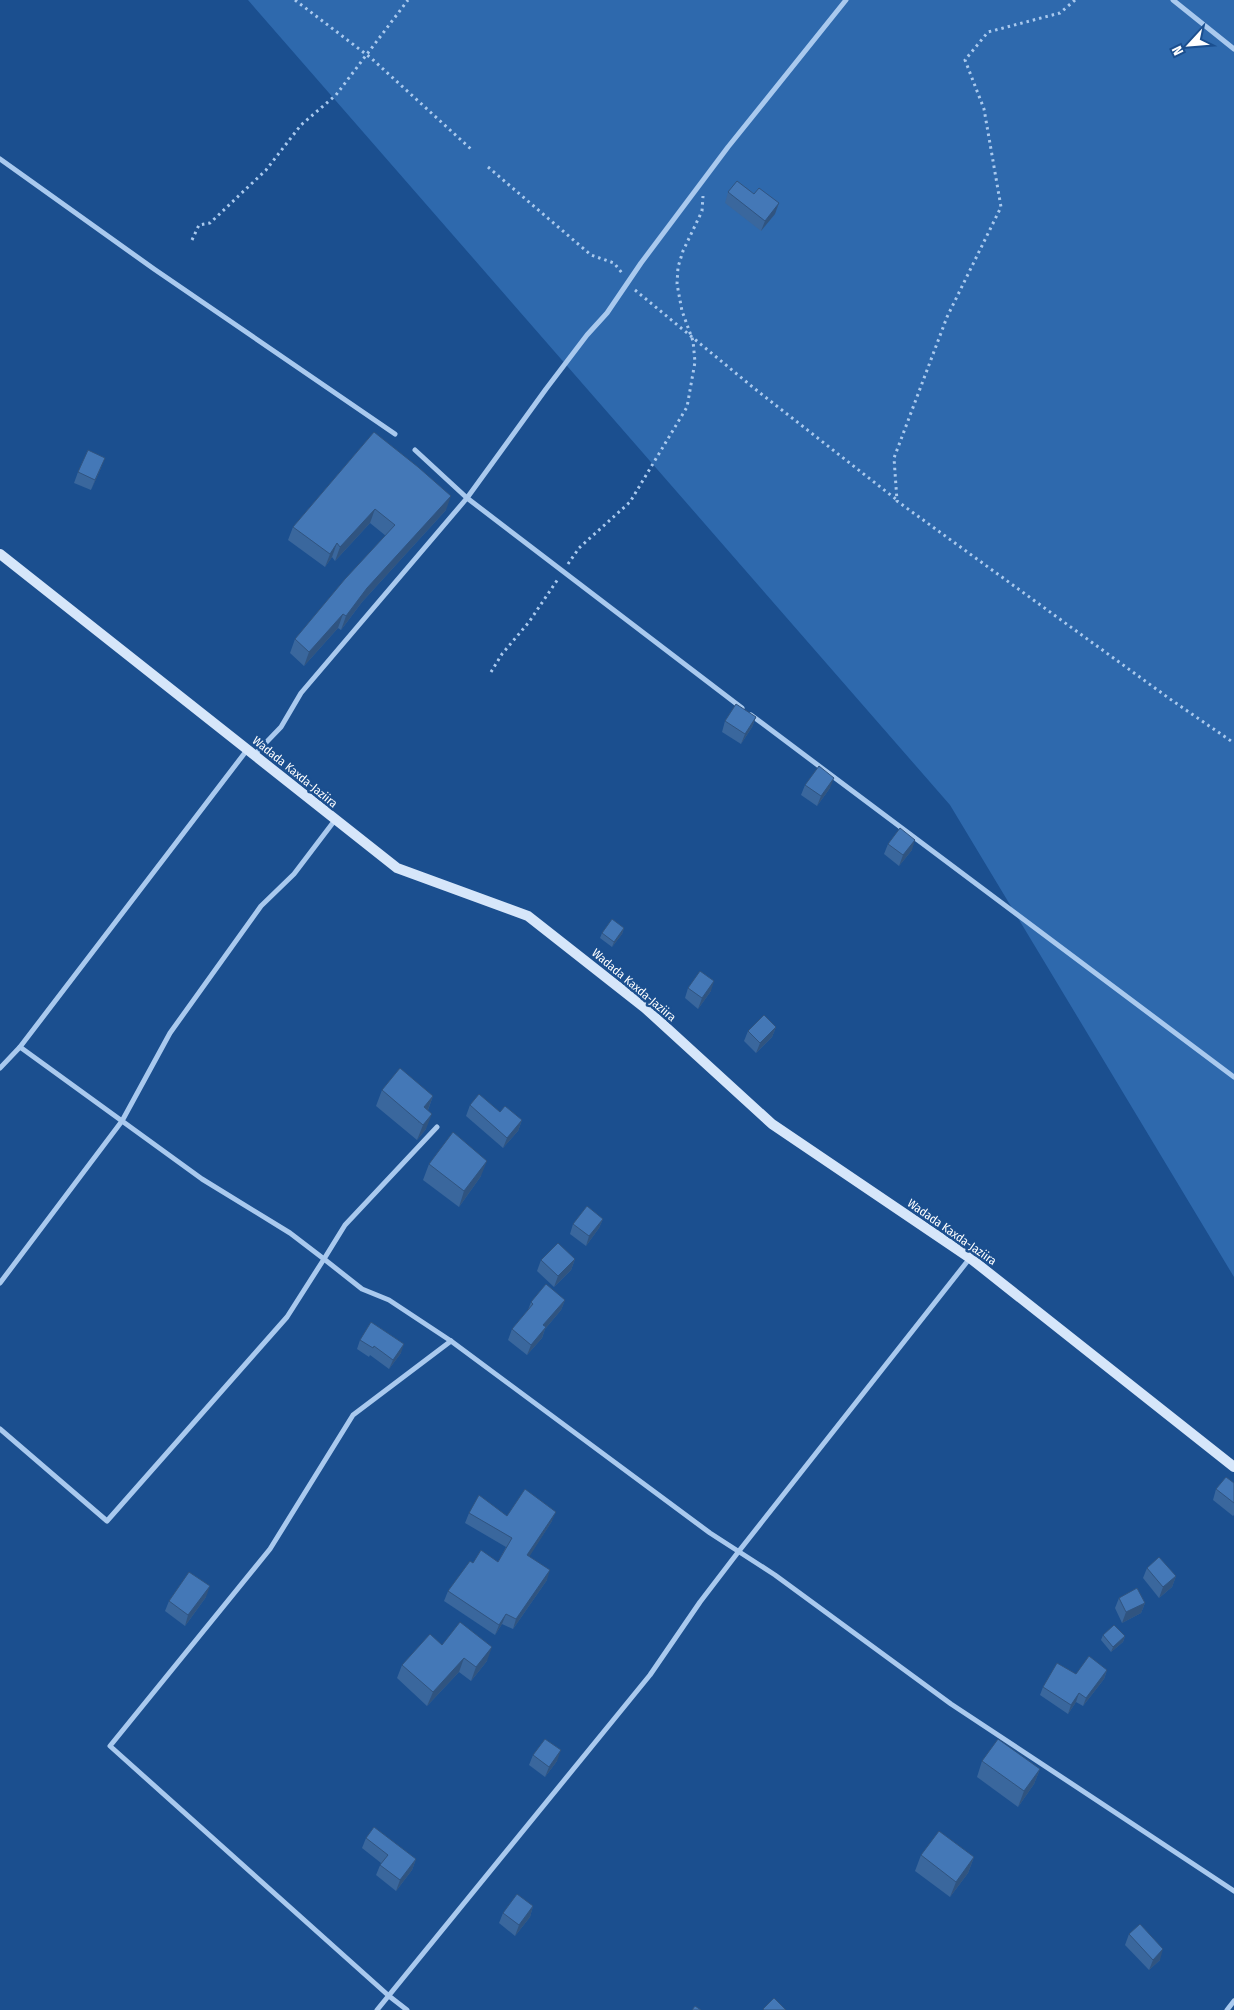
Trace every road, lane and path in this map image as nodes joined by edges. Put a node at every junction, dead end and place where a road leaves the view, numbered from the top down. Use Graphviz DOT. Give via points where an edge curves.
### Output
graph roads {
  1 [pos="295,0"];
  2 [pos="408,0"];
  3 [pos="846,0"];
  4 [pos="1075,0"];
  5 [pos="1173,0"];
  6 [pos="1234,49"];
  7 [pos="366,55"];
  8 [pos="472,150"];
  9 [pos="0,159"];
  10 [pos="488,167"];
  11 [pos="701,183"];
  12 [pos="192,240"];
  13 [pos="628,281"];
  14 [pos="691,335"];
  15 [pos="395,434"];
  16 [pos="415,450"];
  17 [pos="467,498"];
  18 [pos="897,501"];
  19 [pos="0,554"];
  20 [pos="563,572"];
  21 [pos="491,672"];
  22 [pos="1234,743"];
  23 [pos="251,753"];
  24 [pos="334,820"];
  25 [pos="20,1047"];
  26 [pos="0,1068"];
  27 [pos="1234,1077"];
  28 [pos="122,1121"];
  29 [pos="437,1127"];
  30 [pos="970,1258"];
  31 [pos="324,1259"];
  32 [pos="0,1283"];
  33 [pos="451,1341"];
  34 [pos="0,1429"];
  35 [pos="1234,1467"];
  36 [pos="739,1551"];
  37 [pos="1234,1890"];
  38 [pos="388,1996"];
  39 [pos="1234,2001"];
  40 [pos="377,2010"];
  41 [pos="407,2010"];
  42 [pos="1227,2010"];
  1 -- 7 [label="path"];
  2 -- 7 [label="path"];
  3 -- 11 [label="street"];
  4 -- 18 [label="path" via="1060,13 988,32 965,60 984,110 1001,207 947,317 894,458"];
  5 -- 6 [label="street"];
  7 -- 8 [label="path"];
  7 -- 12 [label="path" via="336,95 301,125 266,170 210,223 199,225"];
  9 -- 15 [label="street"];
  10 -- 13 [label="path" via="592,254 614,263"];
  11 -- 13 [label="street"];
  11 -- 14 [label="path" via="702,211 683,250 676,284"];
  13 -- 14 [label="path" via="637,293"];
  13 -- 17 [label="street"];
  14 -- 18 [label="path"];
  14 -- 20 [label="path" via="695,362 687,407 630,502 579,548"];
  16 -- 17 [label="street"];
  17 -- 20 [label="street"];
  17 -- 23 [label="street" via="301,693 281,727"];
  18 -- 22 [label="path"];
  19 -- 23 [label="street, Wadada Kaxda-Jaziira"];
  20 -- 21 [label="path"];
  20 -- 27 [label="street"];
  23 -- 24 [label="street, Wadada Kaxda-Jaziira"];
  23 -- 25 [label="street"];
  24 -- 28 [label="street" via="294,874 261,906 170,1033"];
  24 -- 30 [label="street, Wadada Kaxda-Jaziira" via="397,868 528,916 645,1008 772,1124"];
  25 -- 26 [label="street"];
  25 -- 28 [label="street"];
  28 -- 31 [label="street" via="202,1179 290,1233"];
  28 -- 32 [label="street"];
  29 -- 31 [label="street" via="345,1225"];
  30 -- 35 [label="street, Wadada Kaxda-Jaziira"];
  30 -- 36 [label="street"];
  31 -- 33 [label="street" via="362,1289 389,1300"];
  31 -- 34 [label="street" via="287,1317 107,1521"];
  33 -- 36 [label="street" via="710,1533"];
  33 -- 38 [label="street" via="353,1415 270,1549 110,1746"];
  36 -- 37 [label="street" via="952,1704"];
  36 -- 38 [label="street" via="650,1674"];
  38 -- 40 [label="street"];
  38 -- 41 [label="street"];
  39 -- 42 [label="street"];
}
